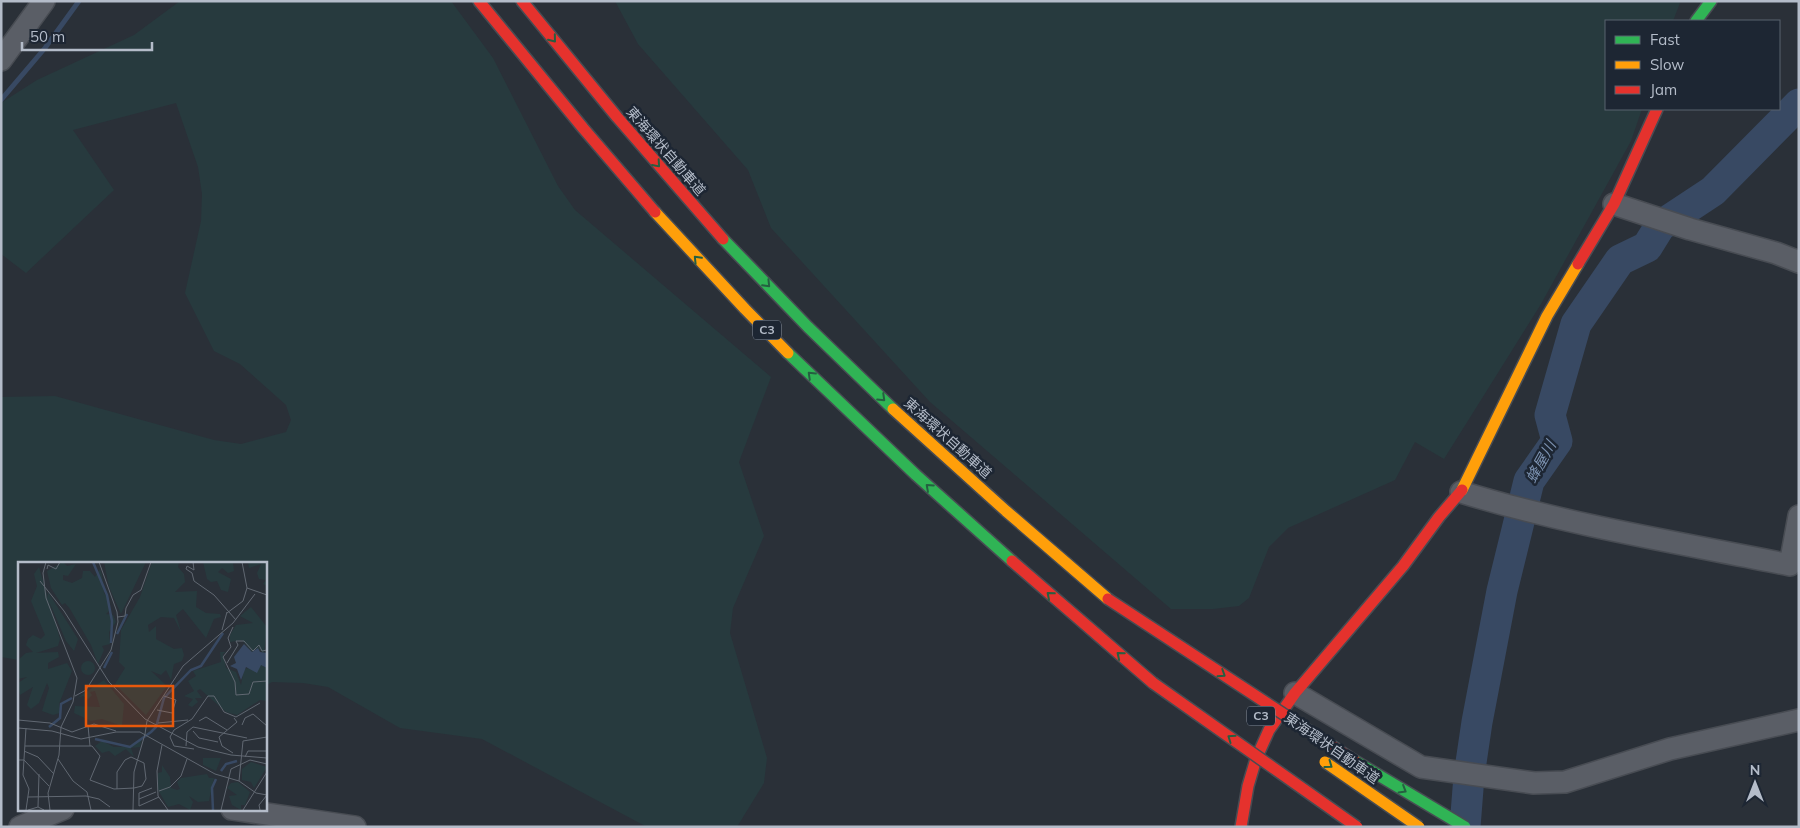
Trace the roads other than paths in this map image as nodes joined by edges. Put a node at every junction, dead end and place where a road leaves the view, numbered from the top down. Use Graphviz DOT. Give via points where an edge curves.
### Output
graph roads {
  1 [pos="44,1"];
  2 [pos="479,1"];
  3 [pos="522,1"];
  4 [pos="1711,1"];
  5 [pos="1697,20"];
  6 [pos="1,60"];
  7 [pos="1657,110"];
  8 [pos="1614,204"];
  9 [pos="1799,262"];
  10 [pos="1461,492"];
  11 [pos="1799,516"];
  12 [pos="1108,599"];
  13 [pos="1153,683"];
  14 [pos="1221,687"];
  15 [pos="1295,693"];
  16 [pos="1261,716"];
  17 [pos="1799,720"];
  18 [pos="1285,733"];
  19 [pos="1316,756"];
  20 [pos="61,810"];
  21 [pos="239,810"];
  22 [pos="1320,815"];
  23 [pos="24,826"];
  24 [pos="355,827"];
  25 [pos="1241,827"];
  26 [pos="1357,827"];
  27 [pos="1420,827"];
  28 [pos="1465,827"];
  1 -- 6 [label="street"];
  13 -- 2 [label="main road, C3, one-way" via="991,544 884,446 717,280 596,144"];
  3 -- 12 [label="main road, 東海環状自動車道 / C3, one-way" via="716,231 802,320 910,425"];
  4 -- 5 [label="main road"];
  7 -- 8 [label="main road"];
  8 -- 9 [label="street"];
  8 -- 10 [label="main road" via="1547,316"];
  10 -- 11 [label="street" via="1557,518 1790,565"];
  10 -- 15 [label="main road"];
  12 -- 14 [label="main road, 東海環状自動車道 / C3, bridge"];
  12 -- 28 [label="main road, one-way, bridge" via="1350,758"];
  13 -- 22 [label="main road, bridge" via="1223,746"];
  26 -- 13 [label="main road, C3, one-way, bridge"];
  15 -- 17 [label="street" via="1421,767 1534,783 1565,782 1670,749"];
  15 -- 25 [label="main road" via="1269,730 1256,759"];
  16 -- 18 [label="main road, 東海環状自動車道 / C3"];
  19 -- 27 [label="main road, 東海環状自動車道, one-way, bridge"];
  20 -- 23 [label="street"];
  21 -- 24 [label="street"];
}
